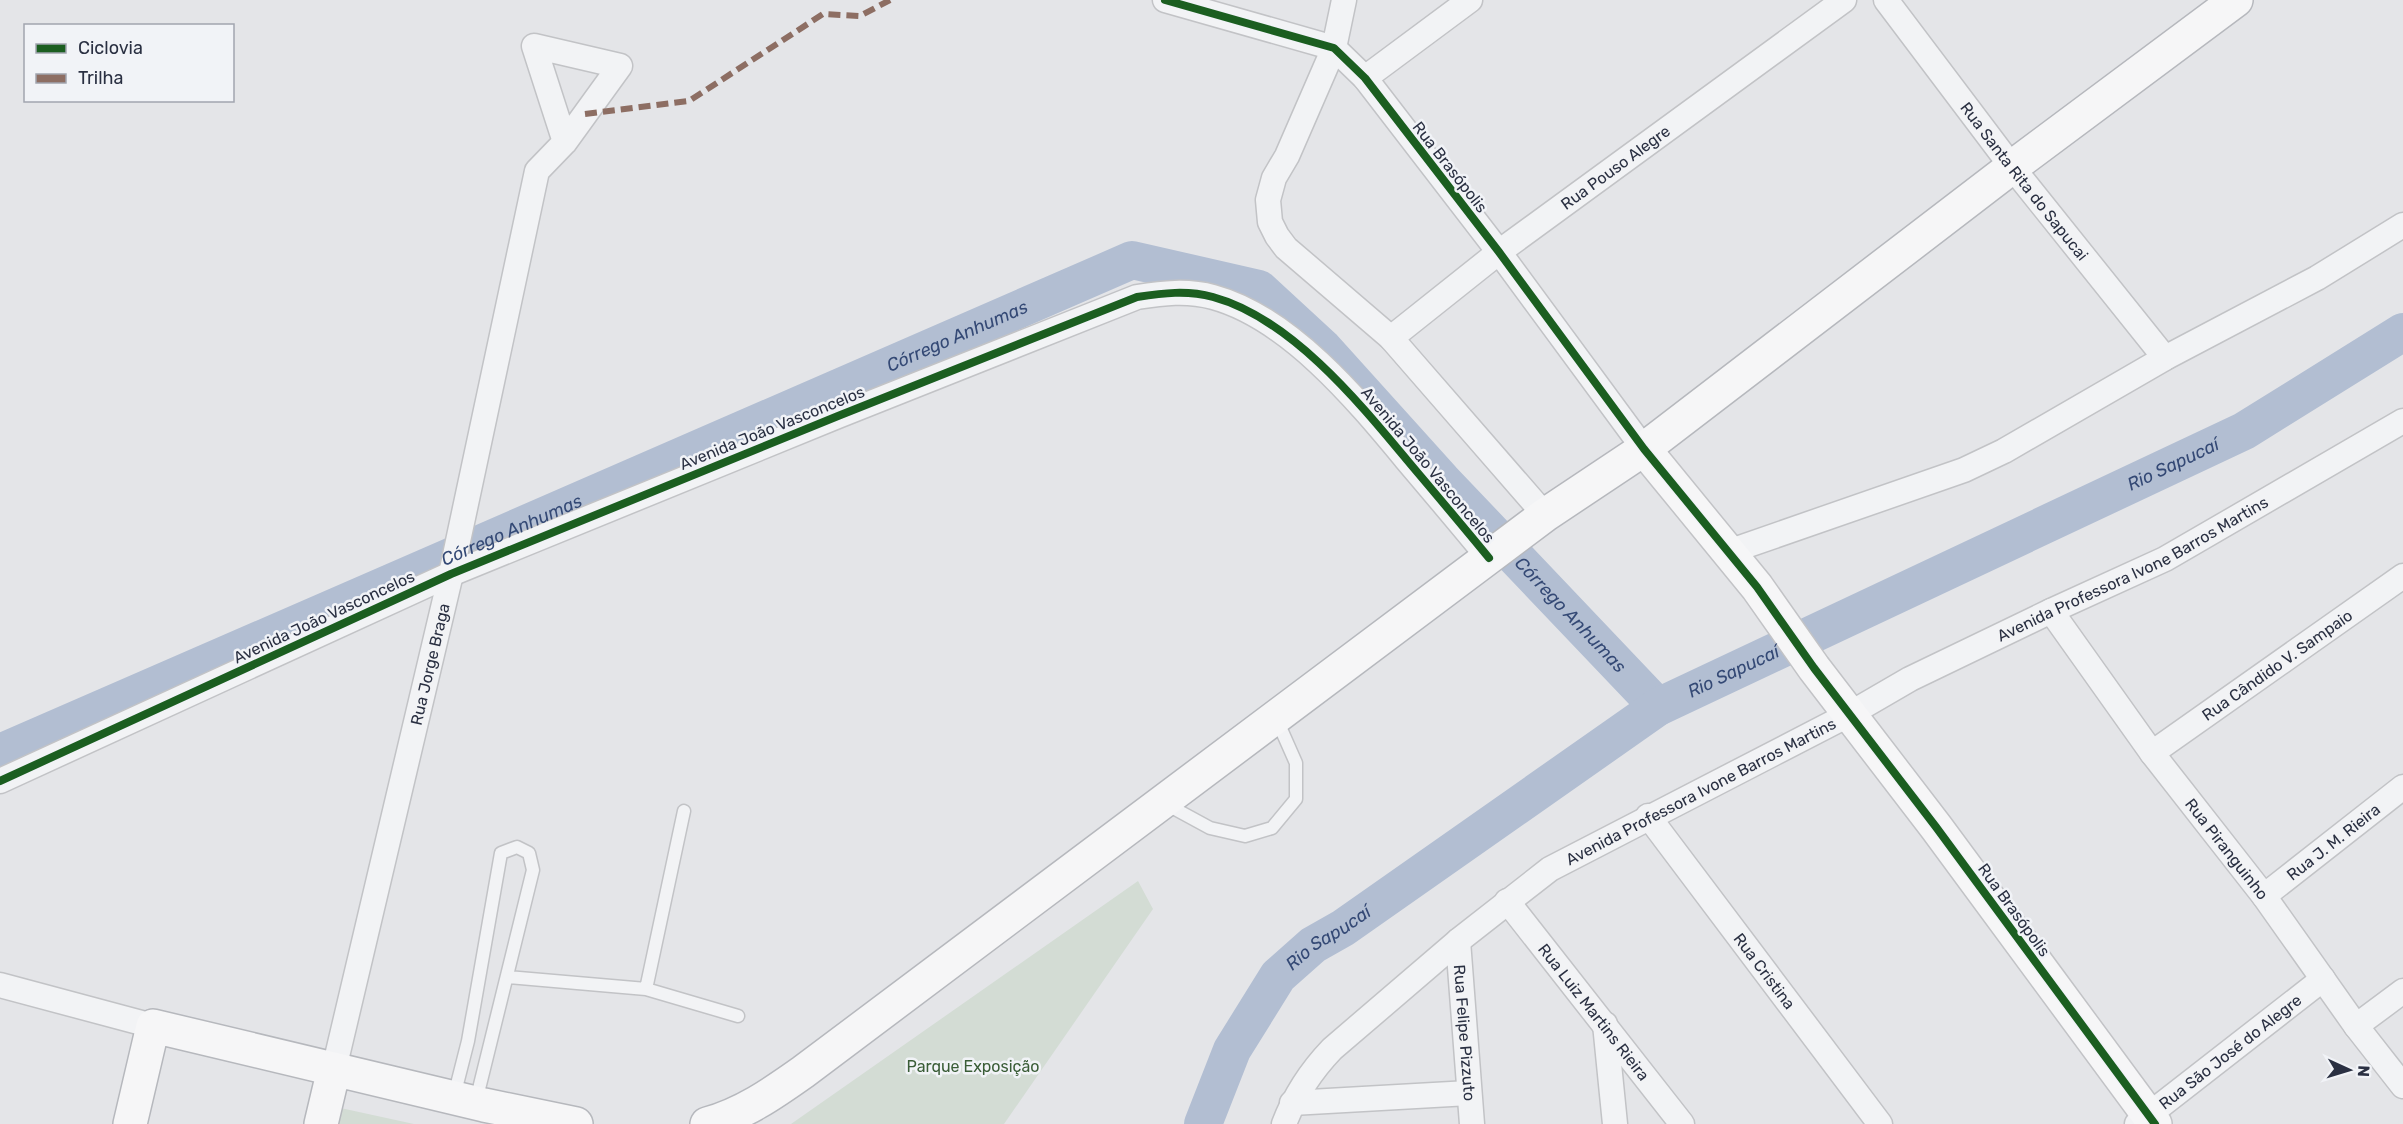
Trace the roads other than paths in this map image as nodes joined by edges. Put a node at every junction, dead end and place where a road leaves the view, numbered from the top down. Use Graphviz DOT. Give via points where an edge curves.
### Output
graph roads {
  1 [pos="1165,0"];
  2 [pos="1344,0"];
  3 [pos="1470,0"];
  4 [pos="1844,0"];
  5 [pos="1886,0"];
  6 [pos="2236,0"];
  7 [pos="1334,48"];
  8 [pos="1365,78"];
  9 [pos="565,142"];
  10 [pos="2012,167"];
  11 [pos="2403,225"];
  12 [pos="1499,252"];
  13 [pos="1391,338"];
  14 [pos="2165,358"];
  15 [pos="2403,421"];
  16 [pos="1644,449"];
  17 [pos="1538,520"];
  18 [pos="1728,552"];
  19 [pos="1494,554"];
  20 [pos="451,572"];
  21 [pos="2403,576"];
  22 [pos="2051,611"];
  23 [pos="1848,714"];
  24 [pos="1276,718"];
  25 [pos="2152,753"];
  26 [pos="0,781"];
  27 [pos="2403,787"];
  28 [pos="1163,802"];
  29 [pos="684,811"];
  30 [pos="1648,816"];
  31 [pos="2264,896"];
  32 [pos="1507,901"];
  33 [pos="1458,941"];
  34 [pos="507,977"];
  35 [pos="2323,979"];
  36 [pos="0,986"];
  37 [pos="646,989"];
  38 [pos="2403,991"];
  39 [pos="738,1016"];
  40 [pos="1605,1024"];
  41 [pos="153,1026"];
  42 [pos="2356,1026"];
  43 [pos="334,1069"];
  44 [pos="2403,1086"];
  45 [pos="1469,1093"];
  46 [pos="473,1107"];
  47 [pos="1288,1114"];
  48 [pos="2147,1121"];
  49 [pos="130,1124"];
  50 [pos="321,1124"];
  51 [pos="576,1124"];
  52 [pos="707,1124"];
  53 [pos="1472,1124"];
  54 [pos="1615,1124"];
  55 [pos="1682,1124"];
  56 [pos="1880,1124"];
  1 -- 7 [label="street, Rua Brasópolis"];
  2 -- 7 [label="street"];
  3 -- 8 [label="street"];
  4 -- 12 [label="street, Rua Pouso Alegre"];
  5 -- 10 [label="street, Rua Santa Rita do Sapucai"];
  6 -- 10 [label="main road"];
  7 -- 8 [label="street, Rua Brasópolis"];
  7 -- 13 [label="street" via="1274,178 1268,200 1270,222 1286,248"];
  8 -- 12 [label="street, Rua Brasópolis"];
  9 -- 20 [label="street, Rua Jorge Braga" via="537,171"];
  10 -- 14 [label="street, Rua Santa Rita do Sapucai"];
  10 -- 16 [label="main road"];
  11 -- 14 [label="street" via="2317,278"];
  12 -- 13 [label="street, Rua Pouso Alegre"];
  12 -- 16 [label="street, Rua Brasópolis"];
  13 -- 17 [label="street"];
  14 -- 18 [label="street" via="1964,470"];
  15 -- 22 [label="street, Avenida Professora Ivone Barros Martins" via="2164,559"];
  16 -- 17 [label="main road"];
  16 -- 18 [label="main road, Rua Brasópolis"];
  17 -- 19 [label="main road"];
  18 -- 23 [label="main road, Rua Brasópolis"];
  19 -- 20 [label="street, Avenida João Vasconcelos" via="1353,396 1292,340 1251,313 1214,298 1176,291 1137,297"];
  19 -- 24 [label="main road"];
  20 -- 26 [label="street, Avenida João Vasconcelos"];
  20 -- 43 [label="street, Rua Jorge Braga"];
  21 -- 25 [label="street, Rua Cândido V. Sampaio"];
  22 -- 23 [label="street, Avenida Professora Ivone Barros Martins" via="1910,679"];
  22 -- 25 [label="street, Rua Piranguinho"];
  23 -- 30 [label="street, Avenida Professora Ivone Barros Martins"];
  23 -- 48 [label="main road, Rua Brasópolis" via="1936,827"];
  24 -- 28 [label="main road"];
  24 -- 28 [label="lane" via="1296,763 1296,799 1272,828 1245,836 1210,828"];
  25 -- 31 [label="street, Rua Piranguinho"];
  27 -- 31 [label="street, Rua J. M. Rieira"];
  28 -- 52 [label="main road" via="770,1096"];
  29 -- 37 [label="lane"];
  30 -- 32 [label="street, Avenida Professora Ivone Barros Martins" via="1550,869"];
  30 -- 56 [label="street, Rua Cristina"];
  31 -- 35 [label="street, Rua Piranguinho"];
  32 -- 33 [label="street, Avenida Professora Ivone Barros Martins"];
  32 -- 40 [label="street, Rua Luiz Martins Rieira"];
  33 -- 45 [label="street, Rua Felipe Pizzuto"];
  33 -- 47 [label="street, Avenida Professora Ivone Barros Martins" via="1332,1049 1315,1068"];
  34 -- 37 [label="lane"];
  34 -- 46 [label="lane"];
  34 -- 46 [label="lane" via="534,870 529,853 517,847 501,853 468,1041"];
  35 -- 42 [label="street, Rua Piranguinho"];
  35 -- 48 [label="street, Rua São José do Alegre"];
  36 -- 41 [label="street"];
  37 -- 39 [label="lane"];
  38 -- 42 [label="street"];
  40 -- 54 [label="street"];
  40 -- 55 [label="street, Rua Luiz Martins Rieira"];
  41 -- 43 [label="main road"];
  41 -- 49 [label="main road"];
  42 -- 44 [label="street, Rua Piranguinho"];
  43 -- 46 [label="main road"];
  43 -- 50 [label="main road, Rua Jorge Braga"];
  45 -- 47 [label="street"];
  45 -- 53 [label="street, Rua Felipe Pizzuto"];
  46 -- 51 [label="main road"];
}
